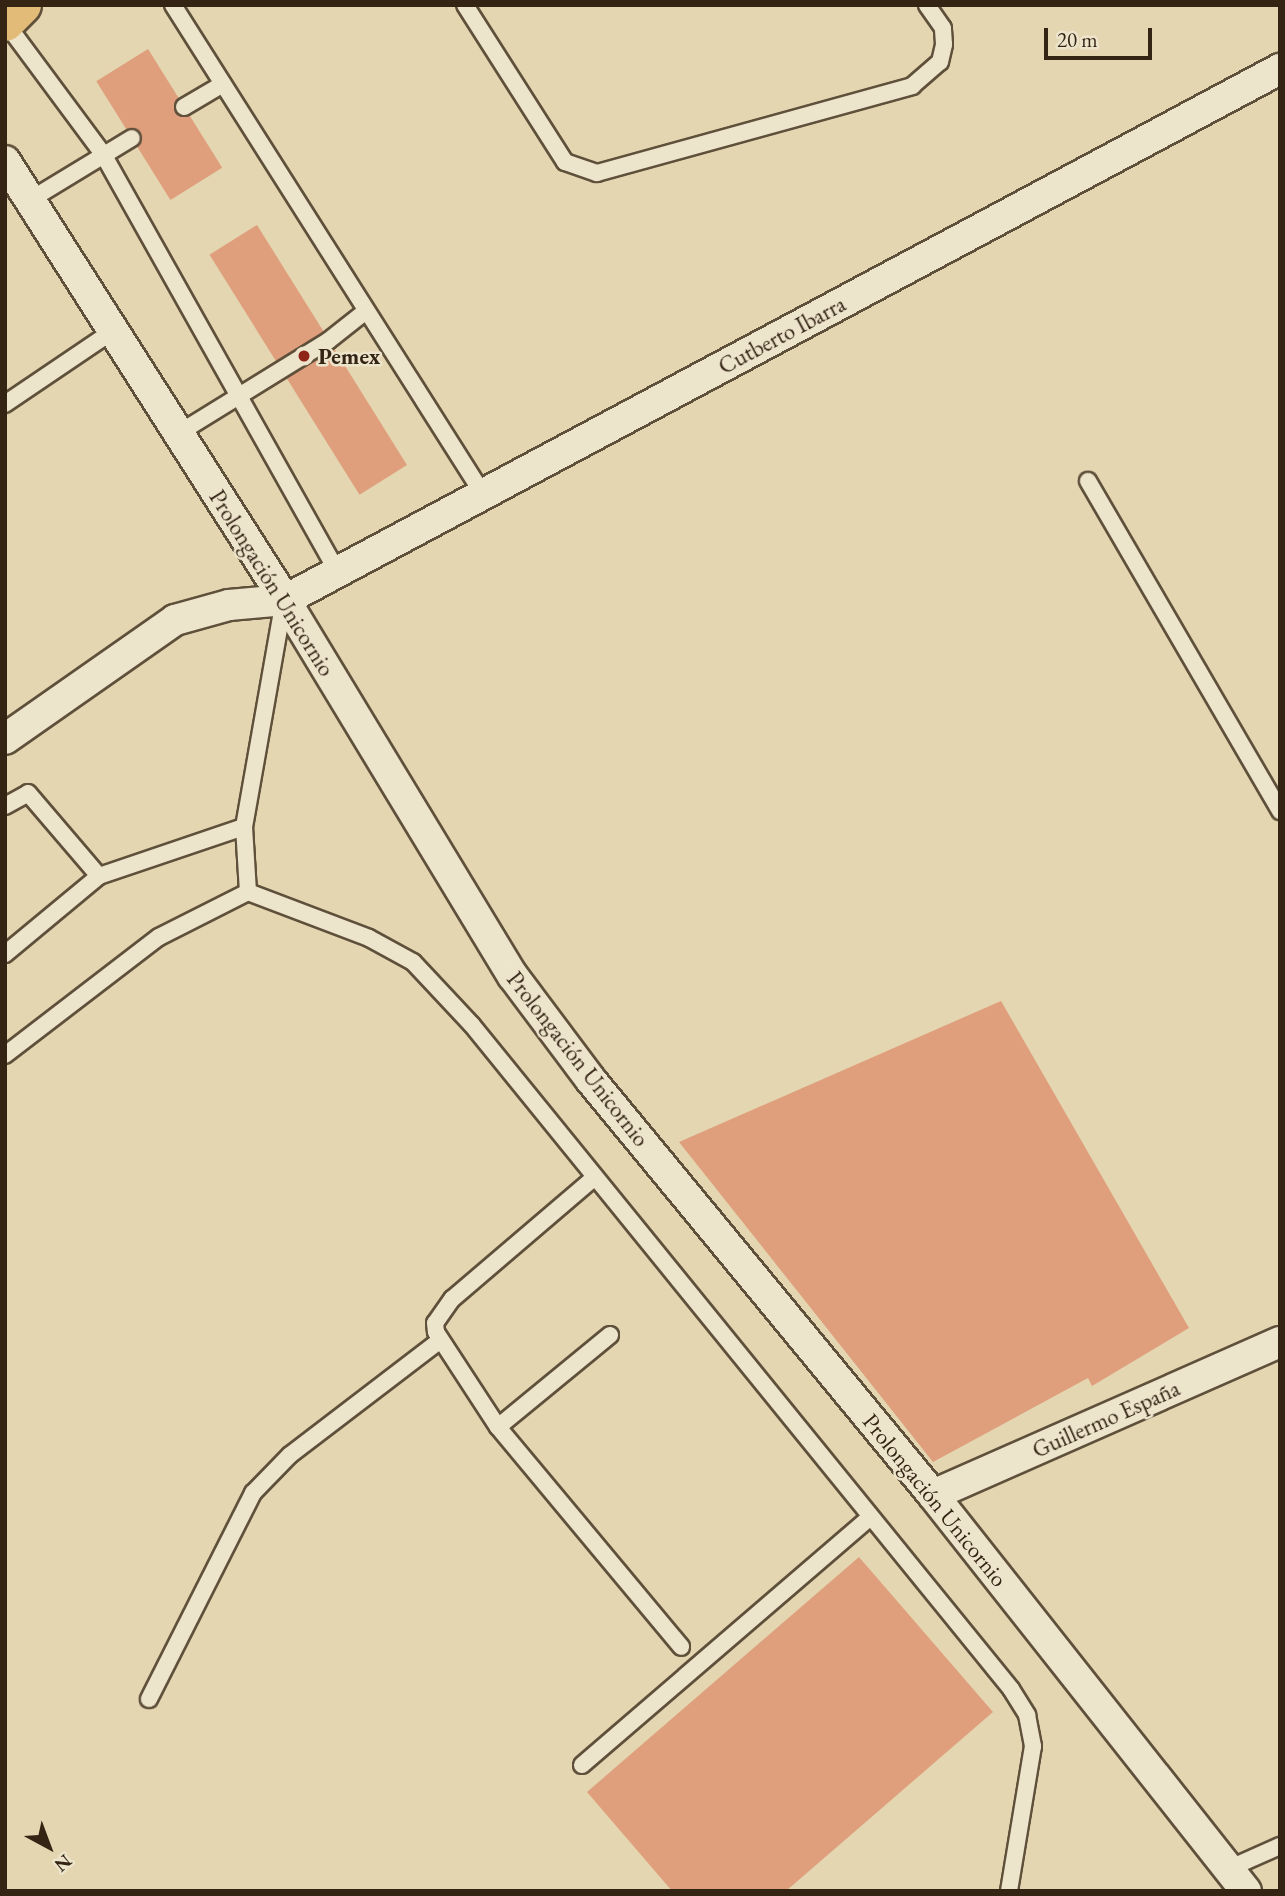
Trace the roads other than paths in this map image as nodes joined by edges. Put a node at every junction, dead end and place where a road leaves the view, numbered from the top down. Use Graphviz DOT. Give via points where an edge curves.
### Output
graph roads {
  1 [pos="22,5"];
  2 [pos="173,5"];
  3 [pos="465,5"];
  4 [pos="927,5"];
  5 [pos="5,22"];
  6 [pos="1280,69"];
  7 [pos="223,84"];
  8 [pos="184,107"];
  9 [pos="132,138"];
  10 [pos="103,154"];
  11 [pos="5,161"];
  12 [pos="30,200"];
  13 [pos="366,311"];
  14 [pos="113,331"];
  15 [pos="242,395"];
  16 [pos="5,404"];
  17 [pos="179,433"];
  18 [pos="1088,481"];
  19 [pos="483,494"];
  20 [pos="338,572"];
  21 [pos="285,600"];
  22 [pos="5,739"];
  23 [pos="5,806"];
  24 [pos="1280,811"];
  25 [pos="243,827"];
  26 [pos="99,876"];
  27 [pos="247,892"];
  28 [pos="5,954"];
  29 [pos="5,1055"];
  30 [pos="595,1177"];
  31 [pos="610,1335"];
  32 [pos="439,1341"];
  33 [pos="1280,1342"];
  34 [pos="498,1427"];
  35 [pos="933,1495"];
  36 [pos="869,1518"];
  37 [pos="681,1647"];
  38 [pos="149,1699"];
  39 [pos="582,1765"];
  40 [pos="1280,1846"];
  41 [pos="1241,1885"];
  42 [pos="1009,1891"];
  1 -- 5 [label="main road"];
  2 -- 7 [label="lane"];
  3 -- 4 [label="lane" via="565,162 597,173 912,86 940,62 944,44 943,28"];
  5 -- 10 [label="lane"];
  6 -- 19 [label="street, Cutberto Ibarra"];
  7 -- 8 [label="lane"];
  7 -- 13 [label="lane"];
  9 -- 10 [label="lane"];
  10 -- 12 [label="lane"];
  10 -- 15 [label="lane"];
  11 -- 12 [label="street, Prolongación Unicornio"];
  12 -- 14 [label="street, Prolongación Unicornio"];
  13 -- 15 [label="lane"];
  13 -- 19 [label="lane"];
  14 -- 16 [label="lane"];
  14 -- 17 [label="street, Prolongación Unicornio"];
  15 -- 17 [label="lane"];
  15 -- 20 [label="lane"];
  17 -- 21 [label="street, Prolongación Unicornio"];
  18 -- 24 [label="lane"];
  19 -- 20 [label="street, Cutberto Ibarra"];
  20 -- 21 [label="street, Cutberto Ibarra"];
  21 -- 22 [label="street" via="229,605 175,620"];
  21 -- 25 [label="lane"];
  21 -- 35 [label="street, Prolongación Unicornio" via="513,976 590,1079"];
  23 -- 26 [label="lane" via="28,793 35,798"];
  25 -- 26 [label="lane"];
  25 -- 27 [label="lane"];
  26 -- 28 [label="lane"];
  27 -- 29 [label="lane" via="159,937"];
  27 -- 30 [label="lane" via="369,938 413,962 472,1025"];
  30 -- 32 [label="lane" via="452,1299 435,1322"];
  30 -- 36 [label="lane"];
  31 -- 34 [label="lane"];
  32 -- 34 [label="lane"];
  32 -- 38 [label="lane" via="290,1455 253,1493"];
  33 -- 35 [label="street, Guillermo España"];
  34 -- 37 [label="lane"];
  35 -- 41 [label="street, Prolongación Unicornio"];
  36 -- 39 [label="lane"];
  36 -- 42 [label="lane" via="1027,1714 1032,1765"];
  40 -- 41 [label="lane"];
}
